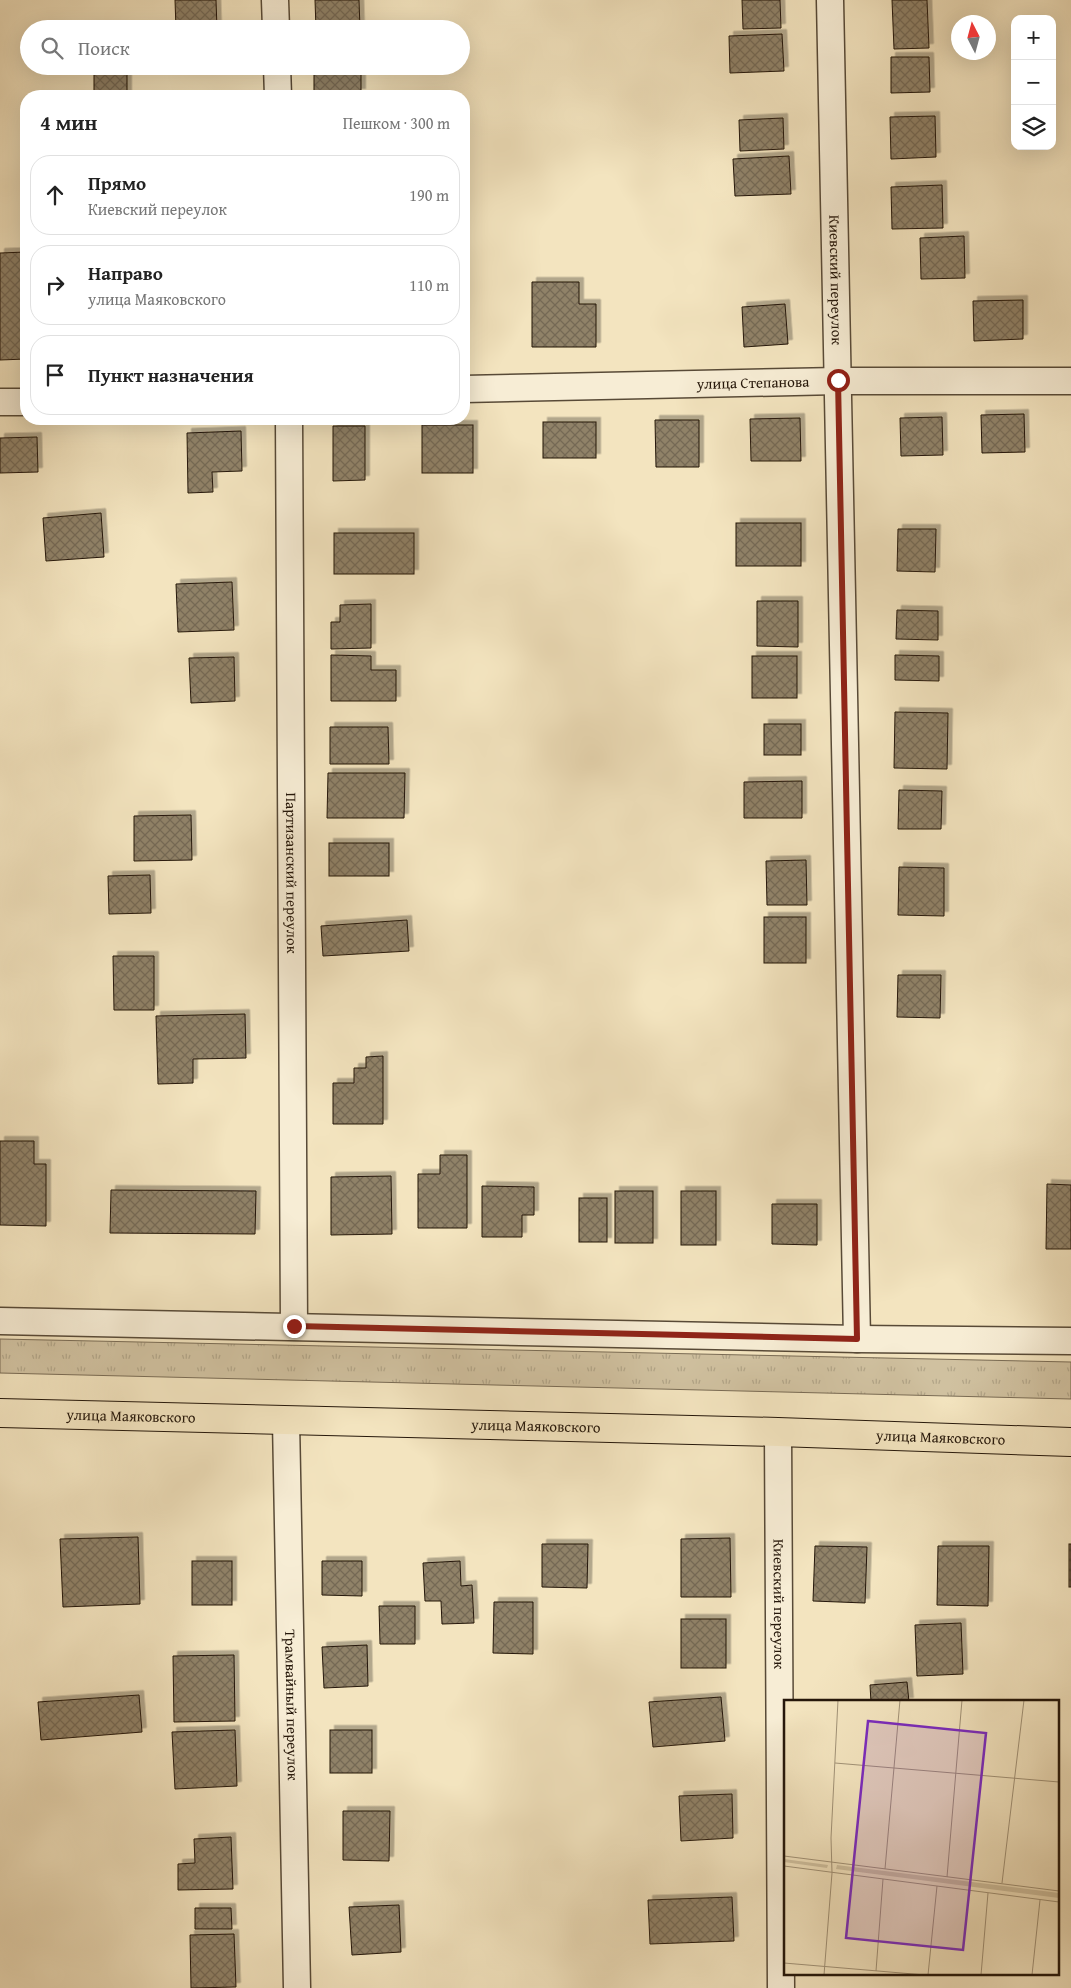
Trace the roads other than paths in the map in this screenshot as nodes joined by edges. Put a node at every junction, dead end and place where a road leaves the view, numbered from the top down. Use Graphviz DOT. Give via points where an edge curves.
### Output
graph roads {
  1 [pos="275,0"];
  2 [pos="830,0"];
  3 [pos="276,20"];
  4 [pos="277,75"];
  5 [pos="278,90"];
  6 [pos="838,380"];
  7 [pos="1071,381"];
  8 [pos="470,389"];
  9 [pos="0,402"];
  10 [pos="20,402"];
  11 [pos="289,425"];
  12 [pos="0,1322"];
  13 [pos="294,1326"];
  14 [pos="857,1339"];
  15 [pos="1071,1341"];
  16 [pos="0,1413"];
  17 [pos="286,1421"];
  18 [pos="778,1432"];
  19 [pos="1071,1442"];
  20 [pos="296,1988"];
  21 [pos="781,1988"];
  1 -- 3 [label="street"];
  2 -- 6 [label="street, Киевский переулок"];
  4 -- 5 [label="street"];
  6 -- 7 [label="street, улица Степанова"];
  6 -- 8 [label="street, улица Степанова"];
  6 -- 14 [label="street, Киевский переулок"];
  9 -- 10 [label="street"];
  11 -- 13 [label="street, Партизанский переулок"];
  12 -- 13 [label="street"];
  13 -- 14 [label="street"];
  14 -- 15 [label="street"];
  16 -- 17 [label="main road, улица Маяковского"];
  17 -- 18 [label="main road, улица Маяковского"];
  17 -- 20 [label="street, Трамвайный переулок"];
  18 -- 19 [label="main road, улица Маяковского"];
  18 -- 21 [label="street, Киевский переулок"];
}
